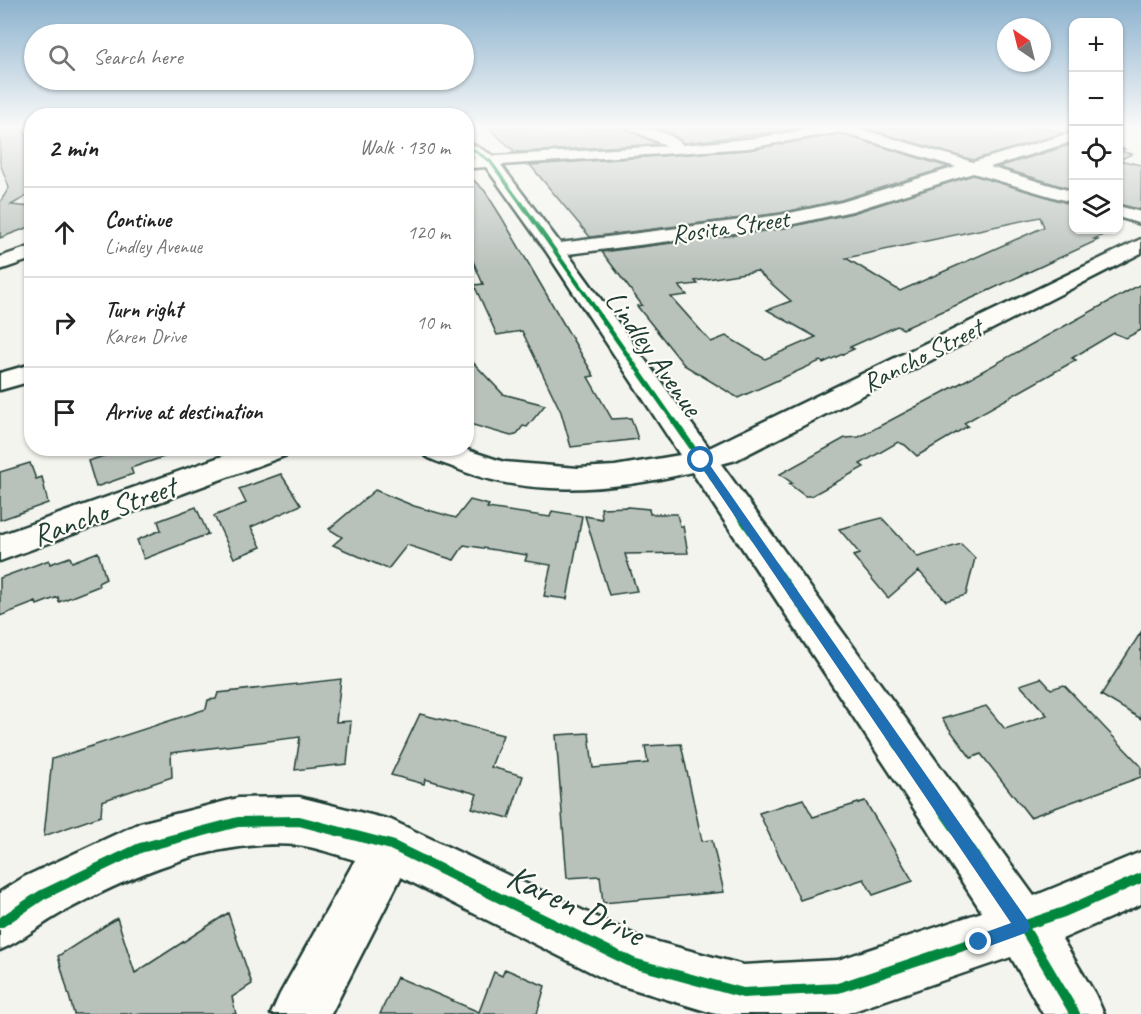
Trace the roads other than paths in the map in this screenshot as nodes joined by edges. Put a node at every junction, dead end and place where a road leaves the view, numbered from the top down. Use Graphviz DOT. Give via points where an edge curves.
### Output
graph roads {
  1 [pos="490,175"];
  2 [pos="950,175"];
  3 [pos="998,175"];
  4 [pos="1069,196"];
  5 [pos="1123,212"];
  6 [pos="1141,218"];
  7 [pos="1141,245"];
  8 [pos="555,250"];
  9 [pos="24,255"];
  10 [pos="0,264"];
  11 [pos="24,374"];
  12 [pos="0,382"];
  13 [pos="254,456"];
  14 [pos="455,456"];
  15 [pos="701,460"];
  16 [pos="0,548"];
  17 [pos="391,845"];
  18 [pos="1141,878"];
  19 [pos="0,923"];
  20 [pos="1023,926"];
  21 [pos="300,1014"];
  22 [pos="1075,1014"];
  1 -- 8 [label="street, Lindley Avenue"];
  2 -- 8 [label="street, Rosita Street" via="846,207 780,221"];
  3 -- 4 [label="street"];
  5 -- 6 [label="street"];
  7 -- 15 [label="street, Rancho Street" via="725,453"];
  8 -- 15 [label="street, Lindley Avenue"];
  9 -- 10 [label="street"];
  11 -- 12 [label="street"];
  13 -- 16 [label="street, Rancho Street"];
  14 -- 15 [label="street" via="501,473 580,479 645,474"];
  15 -- 20 [label="street, Lindley Avenue"];
  17 -- 19 [label="street, Karen Drive" via="299,821 238,822 140,848 42,895"];
  17 -- 20 [label="street, Karen Drive" via="633,963 743,993 838,988"];
  17 -- 21 [label="street"];
  18 -- 20 [label="street, Karen Drive"];
  20 -- 22 [label="street, Lindley Avenue"];
}
